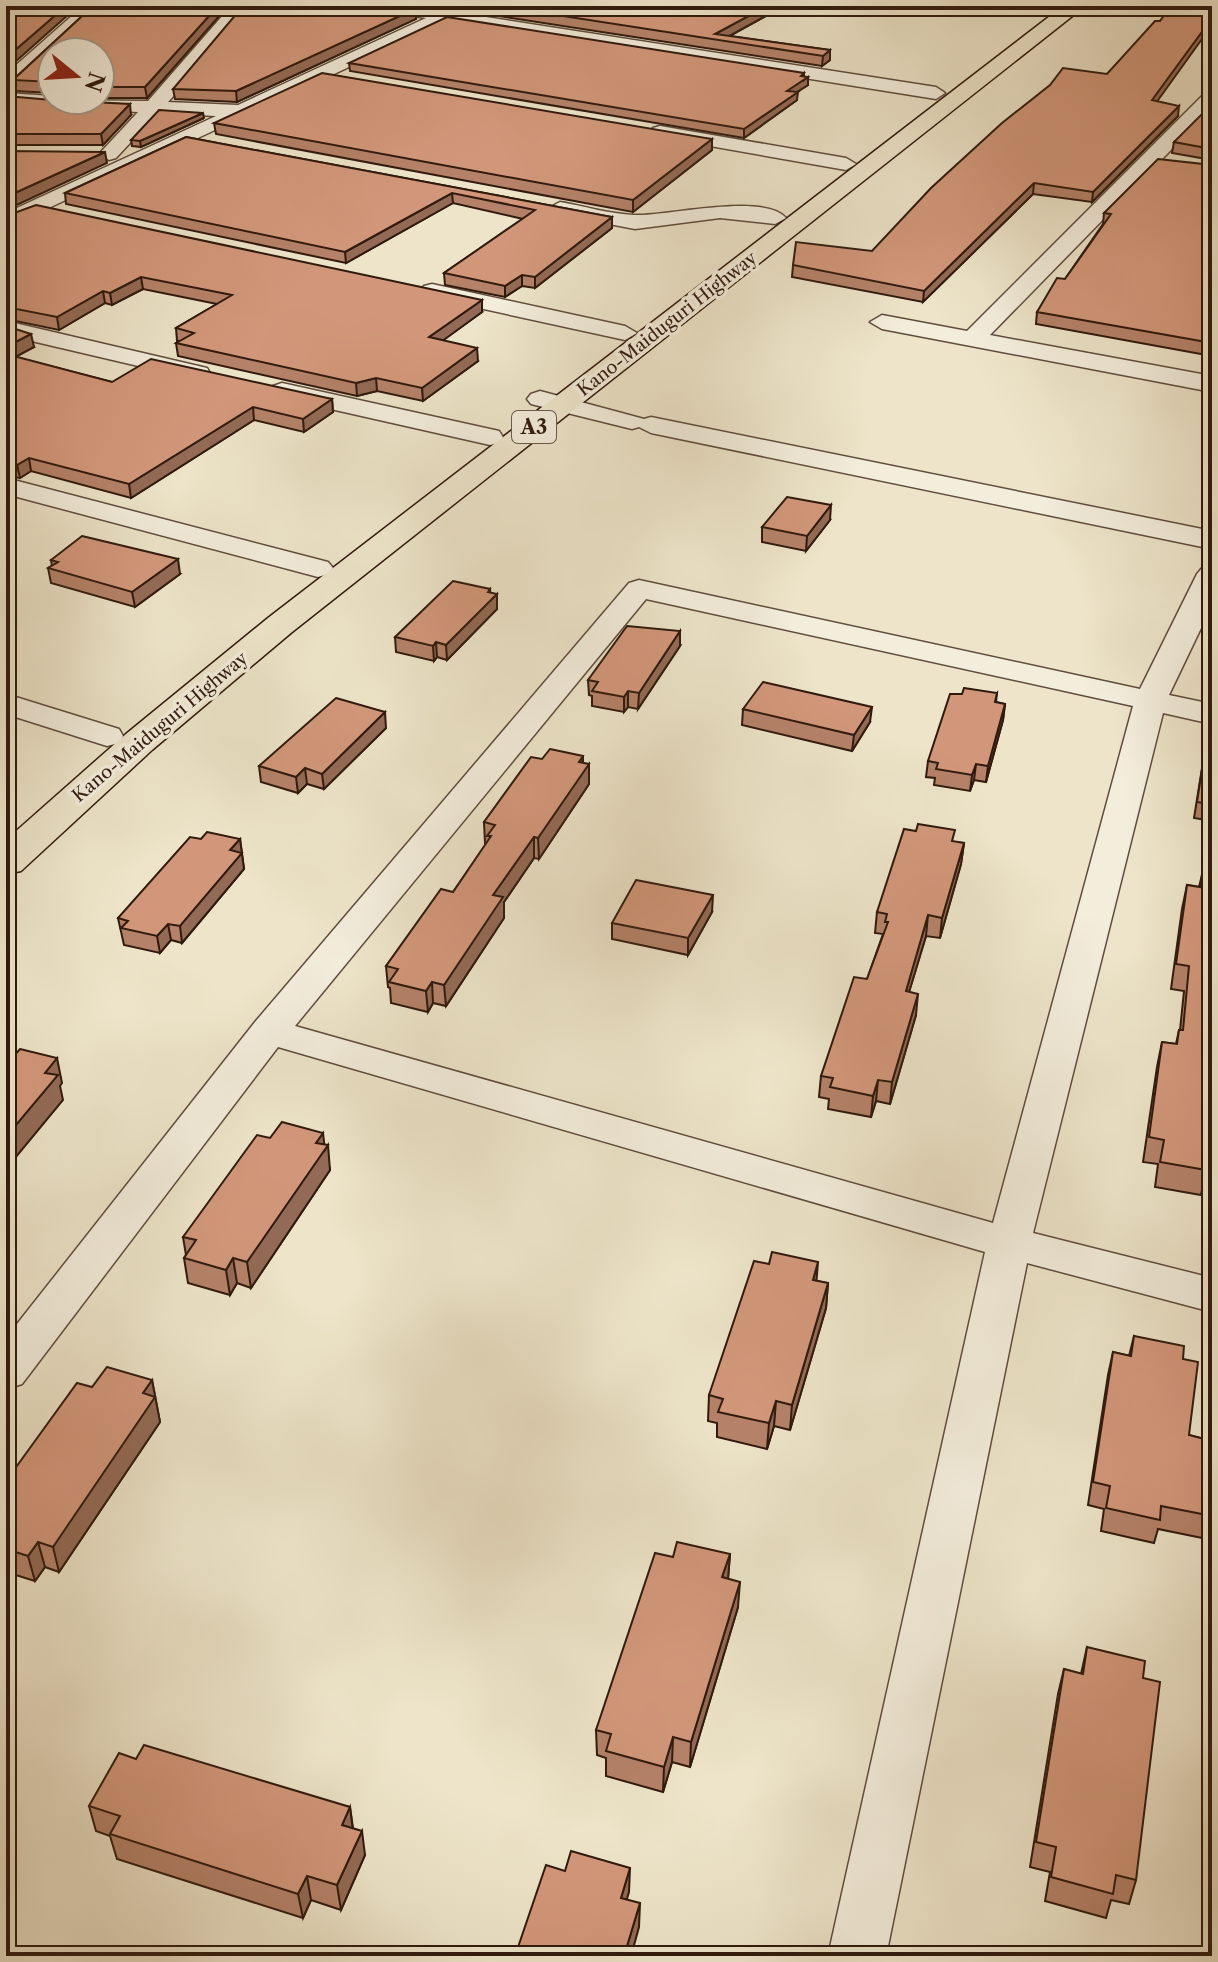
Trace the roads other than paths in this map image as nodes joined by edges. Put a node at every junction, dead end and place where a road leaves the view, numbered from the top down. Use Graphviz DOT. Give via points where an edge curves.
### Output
graph roads {
  1 [pos="93,6"];
  2 [pos="240,6"];
  3 [pos="382,6"];
  4 [pos="1049,6"];
  5 [pos="1075,6"];
  6 [pos="445,16"];
  7 [pos="318,74"];
  8 [pos="349,79"];
  9 [pos="6,84"];
  10 [pos="936,93"];
  11 [pos="6,99"];
  12 [pos="1210,99"];
  13 [pos="153,106"];
  14 [pos="240,111"];
  15 [pos="644,130"];
  16 [pos="188,138"];
  17 [pos="218,144"];
  18 [pos="149,155"];
  19 [pos="1149,159"];
  20 [pos="1181,163"];
  21 [pos="846,164"];
  22 [pos="542,205"];
  23 [pos="35,207"];
  24 [pos="66,213"];
  25 [pos="775,218"];
  26 [pos="6,221"];
  27 [pos="407,286"];
  28 [pos="882,322"];
  29 [pos="6,328"];
  30 [pos="625,333"];
  31 [pos="974,338"];
  32 [pos="223,378"];
  33 [pos="1212,384"];
  34 [pos="255,385"];
  35 [pos="552,401"];
  36 [pos="490,437"];
  37 [pos="6,486"];
  38 [pos="1212,540"];
  39 [pos="318,568"];
  40 [pos="1212,574"];
  41 [pos="1150,701"];
  42 [pos="6,704"];
  43 [pos="1212,714"];
  44 [pos="107,736"];
  45 [pos="6,824"];
  46 [pos="6,862"];
  47 [pos="269,1031"];
  48 [pos="1009,1243"];
  49 [pos="1212,1295"];
  50 [pos="6,1371"];
  51 [pos="857,1956"];
  1 -- 9 [label="street"];
  2 -- 13 [label="street"];
  3 -- 6 [label="street"];
  4 -- 10 [label="highway, Kano-Maiduguri Highway / A3"];
  5 -- 35 [label="highway, Kano-Maiduguri Highway / A3"];
  6 -- 7 [label="street"];
  6 -- 10 [label="street"];
  7 -- 8 [label="street"];
  7 -- 14 [label="street"];
  10 -- 21 [label="highway, Kano-Maiduguri Highway / A3"];
  11 -- 13 [label="street"];
  12 -- 19 [label="street"];
  13 -- 14 [label="street"];
  13 -- 18 [label="street" via="102,154"];
  14 -- 16 [label="street"];
  15 -- 21 [label="street"];
  16 -- 17 [label="street"];
  16 -- 18 [label="street"];
  18 -- 23 [label="street"];
  19 -- 20 [label="street"];
  19 -- 31 [label="street"];
  21 -- 25 [label="highway, Kano-Maiduguri Highway / A3"];
  22 -- 25 [label="street" via="635,222 720,212"];
  23 -- 24 [label="street"];
  23 -- 26 [label="street"];
  25 -- 30 [label="highway, Kano-Maiduguri Highway / A3"];
  27 -- 30 [label="street"];
  28 -- 31 [label="street"];
  29 -- 32 [label="street"];
  30 -- 35 [label="highway, Kano-Maiduguri Highway / A3"];
  31 -- 33 [label="street"];
  34 -- 36 [label="street"];
  35 -- 36 [label="highway, Kano-Maiduguri Highway / A3"];
  35 -- 38 [label="street"];
  35 -- 46 [label="highway, Kano-Maiduguri Highway / A3" via="212,680"];
  36 -- 39 [label="highway, Kano-Maiduguri Highway / A3"];
  37 -- 39 [label="street"];
  39 -- 44 [label="highway, Kano-Maiduguri Highway / A3"];
  40 -- 41 [label="street"];
  41 -- 43 [label="street"];
  41 -- 47 [label="street" via="639,589"];
  41 -- 48 [label="street"];
  42 -- 44 [label="street"];
  44 -- 45 [label="highway, Kano-Maiduguri Highway / A3"];
  47 -- 48 [label="street"];
  47 -- 50 [label="street"];
  48 -- 49 [label="street"];
  48 -- 51 [label="street"];
}
